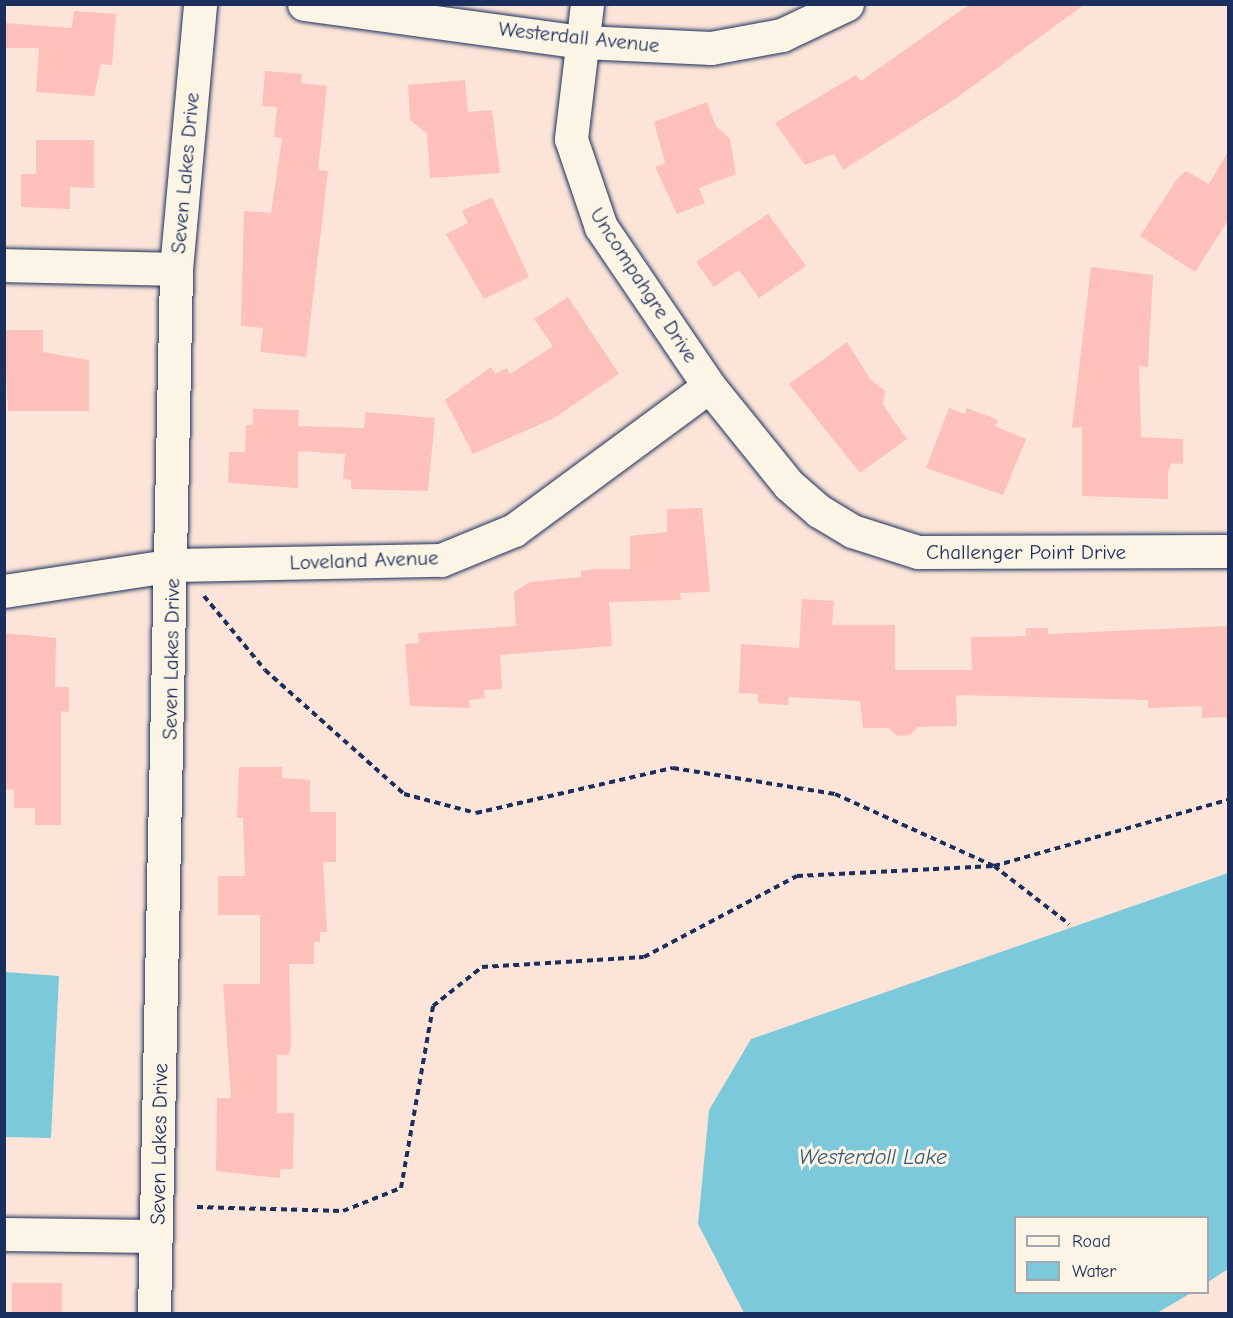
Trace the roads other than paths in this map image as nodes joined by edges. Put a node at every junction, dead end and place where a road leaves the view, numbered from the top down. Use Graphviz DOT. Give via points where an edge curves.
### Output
graph roads {
  1 [pos="200,4"];
  2 [pos="304,4"];
  3 [pos="587,4"];
  4 [pos="847,4"];
  5 [pos="583,42"];
  6 [pos="4,265"];
  7 [pos="176,269"];
  8 [pos="709,386"];
  9 [pos="1228,551"];
  10 [pos="174,564"];
  11 [pos="4,591"];
  12 [pos="4,1234"];
  13 [pos="156,1236"];
  14 [pos="154,1314"];
  1 -- 7 [label="street, Seven Lakes Drive"];
  2 -- 5 [label="street, Westerdall Avenue"];
  3 -- 5 [label="street, Uncompahgre Drive"];
  4 -- 5 [label="street, Westerdall Avenue" via="782,35 711,48"];
  5 -- 8 [label="street, Uncompahgre Drive" via="571,139 583,186 601,227"];
  6 -- 7 [label="street"];
  7 -- 10 [label="street, Seven Lakes Drive"];
  8 -- 9 [label="street, Challenger Point Drive" via="789,485 819,511 888,546 950,555"];
  8 -- 10 [label="street, Loveland Avenue" via="514,530 441,560"];
  10 -- 11 [label="street, Loveland Avenue"];
  10 -- 13 [label="street, Seven Lakes Drive"];
  12 -- 13 [label="street"];
  13 -- 14 [label="street, Seven Lakes Drive"];
}
